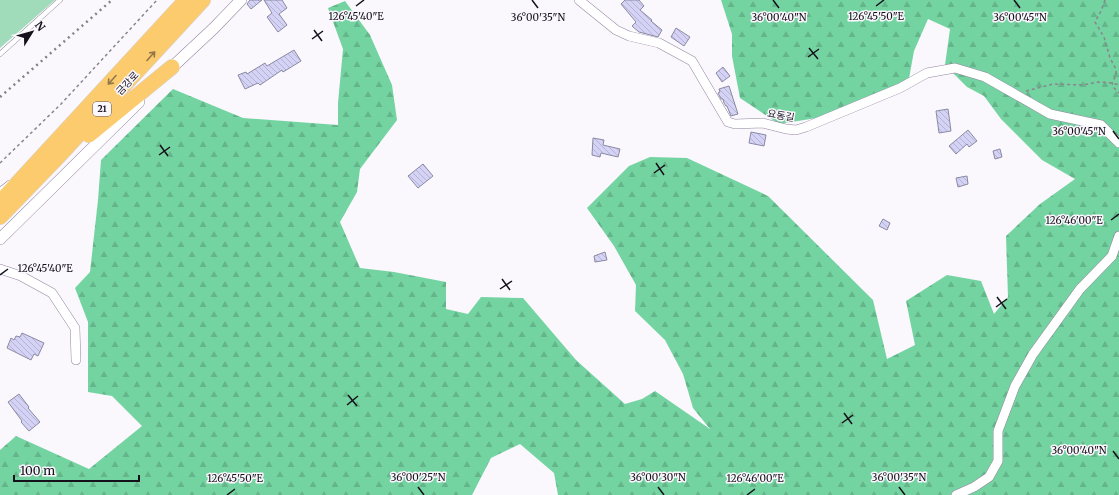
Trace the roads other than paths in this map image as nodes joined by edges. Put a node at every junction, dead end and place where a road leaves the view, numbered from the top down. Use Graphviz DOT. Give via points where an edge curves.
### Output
graph roads {
  1 [pos="60,0"];
  2 [pos="186,0"];
  3 [pos="203,0"];
  4 [pos="241,0"];
  5 [pos="579,0"];
  6 [pos="0,54"];
  7 [pos="172,67"];
  8 [pos="70,126"];
  9 [pos="1119,143"];
  10 [pos="20,172"];
  11 [pos="10,181"];
  12 [pos="0,190"];
  13 [pos="0,202"];
  14 [pos="0,217"];
  15 [pos="0,223"];
  16 [pos="1119,236"];
  17 [pos="0,239"];
  18 [pos="0,269"];
  19 [pos="76,360"];
  20 [pos="956,495"];
  1 -- 6 [label="lane"];
  2 -- 8 [label="highway, 금강로 / 21, one-way"];
  14 -- 3 [label="highway, 금강로 / 21, one-way"];
  4 -- 7 [label="street"];
  5 -- 9 [label="street, 요동길" via="616,30 659,43 692,61 728,122 735,124 763,123 796,130 900,88 927,73 955,68 985,77 1050,114 1101,125"];
  7 -- 15 [label="highway" via="76,146"];
  7 -- 17 [label="street"];
  8 -- 10 [label="lane"];
  8 -- 13 [label="highway, 금강로 / 21"];
  11 -- 12 [label="lane"];
  16 -- 20 [label="street" via="1112,256 1080,289 1033,354 1015,386 998,431 998,460 989,477"];
  18 -- 19 [label="street" via="21,276 52,293 75,328"];
}
